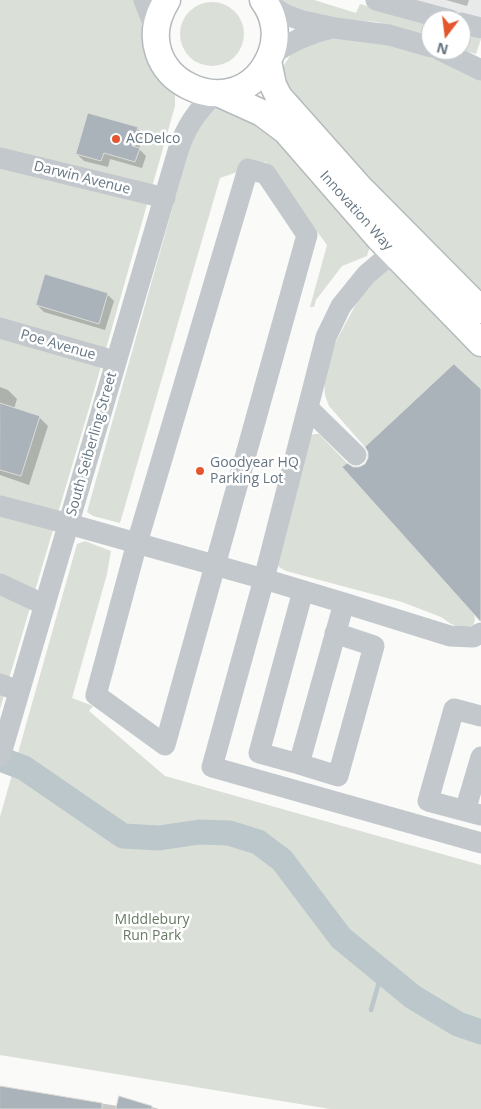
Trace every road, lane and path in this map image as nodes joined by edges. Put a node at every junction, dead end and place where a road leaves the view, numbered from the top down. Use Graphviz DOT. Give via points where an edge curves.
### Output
graph roads {
  1 [pos="144,0"];
  2 [pos="166,0"];
  3 [pos="376,0"];
  4 [pos="264,1"];
  5 [pos="421,12"];
  6 [pos="335,28"];
  7 [pos="156,31"];
  8 [pos="421,44"];
  9 [pos="269,58"];
  10 [pos="460,60"];
  11 [pos="481,70"];
  12 [pos="184,85"];
  13 [pos="217,94"];
  14 [pos="184,132"];
  15 [pos="0,158"];
  16 [pos="165,198"];
  17 [pos="393,252"];
  18 [pos="481,310"];
  19 [pos="0,328"];
  20 [pos="481,343"];
  21 [pos="116,361"];
  22 [pos="308,408"];
  23 [pos="356,455"];
  24 [pos="0,506"];
  25 [pos="69,524"];
  26 [pos="137,543"];
  27 [pos="216,566"];
  28 [pos="264,579"];
  29 [pos="0,584"];
  30 [pos="303,591"];
  31 [pos="344,603"];
  32 [pos="45,605"];
  33 [pos="335,633"];
  34 [pos="481,633"];
  35 [pos="10,688"];
  36 [pos="481,716"];
  37 [pos="0,757"];
  38 [pos="481,757"];
  39 [pos="299,764"];
  40 [pos="473,813"];
  41 [pos="481,843"];
  1 -- 7 [label="street"];
  2 -- 7 [label="main road"];
  3 -- 5 [label="street"];
  4 -- 6 [label="street" via="291,17"];
  4 -- 9 [label="main road" via="275,31"];
  6 -- 8 [label="street" via="389,35"];
  6 -- 9 [label="street" via="286,44"];
  7 -- 12 [label="main road" via="157,47 163,62"];
  9 -- 13 [label="main road" via="263,70 248,84"];
  9 -- 18 [label="main road, Innovation Way" via="273,85 279,97 359,187"];
  10 -- 11 [label="street"];
  12 -- 13 [label="main road, Innovation Way"];
  12 -- 14 [label="street, South Seiberling Street"];
  13 -- 14 [label="street, South Seiberling Street" via="197,111"];
  13 -- 17 [label="main road, Innovation Way" via="262,113 286,130"];
  14 -- 16 [label="street, South Seiberling Street"];
  15 -- 16 [label="street, Darwin Avenue"];
  16 -- 21 [label="street, South Seiberling Street"];
  17 -- 20 [label="main road, Innovation Way"];
  17 -- 22 [label="street" via="366,275 341,306 326,337"];
  19 -- 21 [label="street, Poe Avenue"];
  21 -- 25 [label="street, South Seiberling Street"];
  22 -- 23 [label="street"];
  22 -- 28 [label="street"];
  24 -- 25 [label="street"];
  25 -- 26 [label="street"];
  25 -- 32 [label="street, South Seiberling Street"];
  26 -- 27 [label="street"];
  26 -- 27 [label="street" via="96,695 165,746"];
  26 -- 27 [label="street" via="248,170 266,174 306,235"];
  27 -- 28 [label="street"];
  28 -- 30 [label="street"];
  28 -- 41 [label="street" via="212,767"];
  29 -- 32 [label="street"];
  30 -- 31 [label="street"];
  30 -- 39 [label="street" via="259,753"];
  31 -- 33 [label="street"];
  31 -- 34 [label="street" via="450,636 473,637"];
  32 -- 35 [label="street, South Seiberling Street"];
  33 -- 39 [label="street"];
  33 -- 39 [label="street" via="374,646 338,776"];
  35 -- 37 [label="street, South Seiberling Street" via="8,731"];
  36 -- 40 [label="street" via="454,709 428,801"];
  38 -- 40 [label="street"];
}
